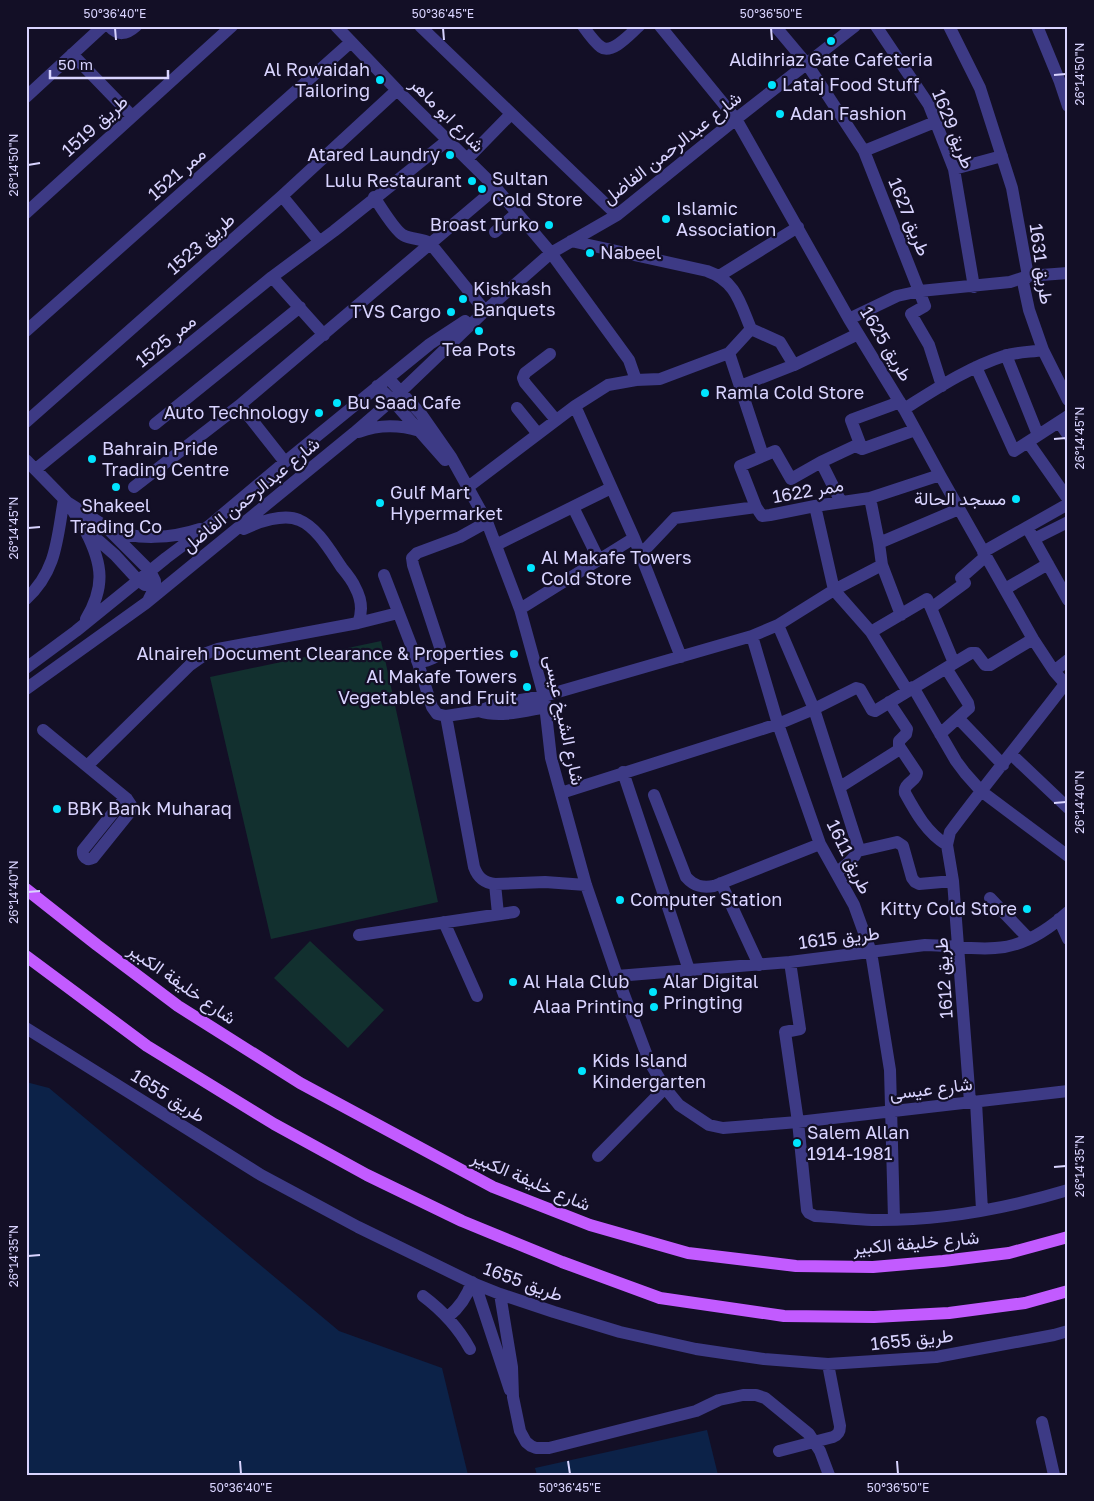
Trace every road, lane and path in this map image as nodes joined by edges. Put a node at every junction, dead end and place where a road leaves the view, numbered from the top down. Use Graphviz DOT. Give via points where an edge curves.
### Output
graph roads {
  1 [pos="103,26"];
  2 [pos="109,26"];
  3 [pos="136,26"];
  4 [pos="232,26"];
  5 [pos="420,26"];
  6 [pos="583,26"];
  7 [pos="639,26"];
  8 [pos="660,26"];
  9 [pos="775,26"];
  10 [pos="855,26"];
  11 [pos="876,26"];
  12 [pos="1037,26"];
  13 [pos="337,27"];
  14 [pos="951,27"];
  15 [pos="351,42"];
  16 [pos="72,54"];
  17 [pos="807,64"];
  18 [pos="398,90"];
  19 [pos="26,97"];
  20 [pos="1068,106"];
  21 [pos="511,114"];
  22 [pos="132,116"];
  23 [pos="736,119"];
  24 [pos="935,122"];
  25 [pos="448,140"];
  26 [pos="864,151"];
  27 [pos="1002,156"];
  28 [pos="467,159"];
  29 [pos="954,170"];
  30 [pos="496,188"];
  31 [pos="282,196"];
  32 [pos="374,197"];
  33 [pos="26,213"];
  34 [pos="517,213"];
  35 [pos="617,215"];
  36 [pos="798,227"];
  37 [pos="495,232"];
  38 [pos="319,241"];
  39 [pos="571,242"];
  40 [pos="430,243"];
  41 [pos="551,253"];
  42 [pos="1068,273"];
  43 [pos="272,276"];
  44 [pos="718,276"];
  45 [pos="1028,276"];
  46 [pos="974,287"];
  47 [pos="920,292"];
  48 [pos="300,307"];
  49 [pos="484,311"];
  50 [pos="849,319"];
  51 [pos="751,329"];
  52 [pos="26,331"];
  53 [pos="858,334"];
  54 [pos="324,335"];
  55 [pos="1043,350"];
  56 [pos="729,353"];
  57 [pos="550,354"];
  58 [pos="1006,355"];
  59 [pos="794,364"];
  60 [pos="976,368"];
  61 [pos="388,378"];
  62 [pos="636,380"];
  63 [pos="377,386"];
  64 [pos="740,386"];
  65 [pos="942,386"];
  66 [pos="396,396"];
  67 [pos="1068,400"];
  68 [pos="240,405"];
  69 [pos="575,406"];
  70 [pos="902,406"];
  71 [pos="517,408"];
  72 [pos="1063,419"];
  73 [pos="556,420"];
  74 [pos="26,422"];
  75 [pos="155,424"];
  76 [pos="916,430"];
  77 [pos="420,431"];
  78 [pos="354,433"];
  79 [pos="538,434"];
  80 [pos="1068,435"];
  81 [pos="1033,438"];
  82 [pos="862,449"];
  83 [pos="763,456"];
  84 [pos="26,460"];
  85 [pos="285,462"];
  86 [pos="821,462"];
  87 [pos="36,469"];
  88 [pos="940,476"];
  89 [pos="465,481"];
  90 [pos="134,487"];
  91 [pos="611,488"];
  92 [pos="870,498"];
  93 [pos="1068,499"];
  94 [pos="66,500"];
  95 [pos="841,502"];
  96 [pos="1068,504"];
  97 [pos="756,506"];
  98 [pos="815,506"];
  99 [pos="573,507"];
  100 [pos="960,509"];
  101 [pos="487,522"];
  102 [pos="1068,522"];
  103 [pos="82,526"];
  104 [pos="104,526"];
  105 [pos="210,526"];
  106 [pos="1027,526"];
  107 [pos="226,538"];
  108 [pos="634,538"];
  109 [pos="1034,539"];
  110 [pos="879,543"];
  111 [pos="496,545"];
  112 [pos="985,554"];
  113 [pos="640,555"];
  114 [pos="599,560"];
  115 [pos="1048,564"];
  116 [pos="882,565"];
  117 [pos="150,571"];
  118 [pos="384,575"];
  119 [pos="138,580"];
  120 [pos="169,584"];
  121 [pos="155,587"];
  122 [pos="1005,588"];
  123 [pos="834,590"];
  124 [pos="26,599"];
  125 [pos="1068,600"];
  126 [pos="146,603"];
  127 [pos="931,608"];
  128 [pos="520,609"];
  129 [pos="398,613"];
  130 [pos="901,615"];
  131 [pos="358,623"];
  132 [pos="778,625"];
  133 [pos="76,631"];
  134 [pos="871,632"];
  135 [pos="752,636"];
  136 [pos="1033,639"];
  137 [pos="682,657"];
  138 [pos="1068,660"];
  139 [pos="418,663"];
  140 [pos="950,665"];
  141 [pos="26,668"];
  142 [pos="1054,671"];
  143 [pos="1066,686"];
  144 [pos="26,689"];
  145 [pos="910,689"];
  146 [pos="545,702"];
  147 [pos="889,702"];
  148 [pos="814,709"];
  149 [pos="446,716"];
  150 [pos="958,718"];
  151 [pos="778,724"];
  152 [pos="43,730"];
  153 [pos="940,734"];
  154 [pos="900,749"];
  155 [pos="1011,754"];
  156 [pos="1003,764"];
  157 [pos="87,766"];
  158 [pos="622,772"];
  159 [pos="840,787"];
  160 [pos="980,791"];
  161 [pos="560,793"];
  162 [pos="654,795"];
  163 [pos="125,798"];
  164 [pos="1068,808"];
  165 [pos="820,844"];
  166 [pos="947,845"];
  167 [pos="858,851"];
  168 [pos="1068,856"];
  169 [pos="836,873"];
  170 [pos="954,881"];
  171 [pos="721,883"];
  172 [pos="495,884"];
  173 [pos="586,885"];
  174 [pos="26,889"];
  175 [pos="990,898"];
  176 [pos="514,912"];
  177 [pos="498,914"];
  178 [pos="1064,916"];
  179 [pos="444,922"];
  180 [pos="359,935"];
  181 [pos="1028,938"];
  182 [pos="1068,939"];
  183 [pos="959,946"];
  184 [pos="871,952"];
  185 [pos="26,956"];
  186 [pos="790,962"];
  187 [pos="759,965"];
  188 [pos="689,970"];
  189 [pos="617,976"];
  190 [pos="477,996"];
  191 [pos="26,1028"];
  192 [pos="665,1088"];
  193 [pos="1068,1091"];
  194 [pos="973,1102"];
  195 [pos="891,1111"];
  196 [pos="798,1122"];
  197 [pos="598,1156"];
  198 [pos="1068,1190"];
  199 [pos="982,1210"];
  200 [pos="894,1219"];
  201 [pos="1068,1238"];
  202 [pos="474,1283"];
  203 [pos="1068,1291"];
  204 [pos="500,1294"];
  205 [pos="423,1296"];
  206 [pos="448,1317"];
  207 [pos="1068,1331"];
  208 [pos="470,1349"];
  209 [pos="828,1364"];
  210 [pos="513,1396"];
  211 [pos="1042,1422"];
  212 [pos="815,1442"];
  213 [pos="779,1451"];
  214 [pos="829,1475"];
  215 [pos="1054,1475"];
  1 -- 16 [label="street"];
  2 -- 3 [label="street" via="119,33"];
  4 -- 22 [label="street, طريق 1519"];
  5 -- 21 [label="street"];
  6 -- 7 [label="street" via="607,50 614,48"];
  8 -- 23 [label="street, طريق 1625"];
  9 -- 17 [label="street, طريق 1627"];
  10 -- 17 [label="street, شارع عبدالرحمن الفاضل"];
  11 -- 24 [label="street, طريق 1629" via="929,105"];
  12 -- 20 [label="street"];
  13 -- 15 [label="street, شارع ابو ماهر"];
  14 -- 27 [label="street, طريق 1631" via="980,88"];
  15 -- 18 [label="street, شارع ابو ماهر"];
  15 -- 52 [label="street, ممر 1521"];
  16 -- 19 [label="street"];
  16 -- 22 [label="street"];
  17 -- 23 [label="street, شارع عبدالرحمن الفاضل"];
  17 -- 26 [label="street, طريق 1627"];
  18 -- 25 [label="street, شارع ابو ماهر"];
  18 -- 31 [label="street, طريق 1523"];
  21 -- 28 [label="street"];
  21 -- 35 [label="street"];
  22 -- 33 [label="street, طريق 1519"];
  23 -- 35 [label="street, شارع عبدالرحمن الفاضل"];
  23 -- 36 [label="street, طريق 1625"];
  24 -- 26 [label="street"];
  24 -- 29 [label="street, طريق 1629"];
  25 -- 28 [label="street, شارع ابو ماهر"];
  25 -- 32 [label="street, ممر 1525"];
  26 -- 47 [label="street, طريق 1627"];
  27 -- 29 [label="street"];
  27 -- 45 [label="street, طريق 1631" via="1012,188"];
  28 -- 30 [label="street, شارع ابو ماهر"];
  29 -- 46 [label="street, طريق 1629"];
  30 -- 34 [label="street, شارع ابو ماهر"];
  30 -- 40 [label="street"];
  31 -- 38 [label="street"];
  31 -- 74 [label="street, طريق 1523"];
  32 -- 38 [label="street, ممر 1525"];
  32 -- 40 [label="street" via="400,233"];
  34 -- 37 [label="street"];
  34 -- 41 [label="street, شارع ابو ماهر"];
  35 -- 39 [label="street, شارع عبدالرحمن الفاضل"];
  36 -- 44 [label="street"];
  36 -- 50 [label="street, طريق 1625"];
  38 -- 43 [label="street, ممر 1525"];
  39 -- 41 [label="street, شارع عبدالرحمن الفاضل"];
  39 -- 44 [label="street"];
  40 -- 49 [label="street"];
  40 -- 54 [label="street"];
  41 -- 49 [label="street, شارع عبدالرحمن الفاضل"];
  41 -- 62 [label="street" via="629,360"];
  42 -- 45 [label="street"];
  43 -- 48 [label="street"];
  43 -- 87 [label="street, ممر 1525"];
  44 -- 51 [label="street" via="734,290"];
  45 -- 46 [label="street"];
  45 -- 55 [label="street, طريق 1631" via="1023,282"];
  46 -- 47 [label="street"];
  47 -- 50 [label="street" via="897,296"];
  47 -- 65 [label="street" via="925,306 912,314 928,345"];
  48 -- 54 [label="street"];
  48 -- 75 [label="street"];
  49 -- 61 [label="street, شارع عبدالرحمن الفاضل" via="430,344"];
  49 -- 66 [label="street, شارع عبدالرحمن الفاضل"];
  50 -- 53 [label="street, طريق 1625"];
  51 -- 56 [label="street"];
  51 -- 59 [label="street" via="780,342"];
  53 -- 59 [label="street"];
  53 -- 70 [label="street, طريق 1625"];
  54 -- 68 [label="street"];
  55 -- 58 [label="street"];
  55 -- 67 [label="street, طريق 1631"];
  56 -- 62 [label="street" via="660,379"];
  56 -- 64 [label="street"];
  57 -- 73 [label="street" via="523,378"];
  58 -- 60 [label="street"];
  58 -- 81 [label="street"];
  59 -- 64 [label="street"];
  60 -- 65 [label="street"];
  60 -- 81 [label="street" via="1014,451"];
  61 -- 63 [label="street, شارع عبدالرحمن الفاضل"];
  61 -- 66 [label="street, شارع الشيخ عيسى"];
  62 -- 69 [label="street" via="608,385"];
  63 -- 66 [label="street, شارع الشيخ عيسى"];
  63 -- 85 [label="street, شارع عبدالرحمن الفاضل"];
  64 -- 83 [label="street"];
  65 -- 70 [label="street"];
  66 -- 77 [label="street, شارع الشيخ عيسى"];
  66 -- 78 [label="street, شارع عبدالرحمن الفاضل"];
  66 -- 89 [label="street, شارع الشيخ عيسى" via="434,431"];
  68 -- 85 [label="street"];
  68 -- 90 [label="street"];
  69 -- 73 [label="street"];
  69 -- 91 [label="street"];
  70 -- 76 [label="street, طريق 1625"];
  70 -- 82 [label="street" via="851,420"];
  71 -- 79 [label="street"];
  72 -- 80 [label="street"];
  72 -- 81 [label="street"];
  73 -- 79 [label="street"];
  76 -- 82 [label="street"];
  76 -- 88 [label="street, طريق 1625"];
  77 -- 78 [label="street" via="387,426"];
  77 -- 89 [label="street, شارع الشيخ عيسى"];
  78 -- 107 [label="street, شارع عبدالرحمن الفاضل"];
  79 -- 89 [label="street"];
  81 -- 93 [label="street"];
  82 -- 86 [label="street" via="855,446"];
  83 -- 86 [label="street" via="776,451 791,479"];
  83 -- 97 [label="street" via="740,466"];
  84 -- 87 [label="street"];
  85 -- 105 [label="street, شارع عبدالرحمن الفاضل"];
  86 -- 95 [label="street"];
  87 -- 94 [label="street"];
  88 -- 92 [label="street, ممر 1622"];
  88 -- 100 [label="street, طريق 1625"];
  89 -- 101 [label="street, شارع الشيخ عيسى"];
  91 -- 99 [label="street"];
  91 -- 108 [label="street"];
  92 -- 95 [label="street, ممر 1622"];
  92 -- 110 [label="street"];
  94 -- 103 [label="street"];
  94 -- 104 [label="street"];
  94 -- 124 [label="street" via="52,563 42,582"];
  95 -- 98 [label="street, ممر 1622"];
  96 -- 106 [label="street"];
  97 -- 98 [label="street, ممر 1622" via="762,516"];
  97 -- 113 [label="street, ممر 1622" via="675,518"];
  98 -- 123 [label="street"];
  99 -- 111 [label="street"];
  99 -- 114 [label="street"];
  100 -- 110 [label="street"];
  100 -- 112 [label="street, طريق 1625"];
  101 -- 111 [label="street, شارع الشيخ عيسى"];
  101 -- 139 [label="street" via="412,558 440,647 436,657"];
  102 -- 109 [label="street"];
  103 -- 119 [label="street"];
  103 -- 133 [label="street" via="100,574 94,604"];
  104 -- 105 [label="street" via="120,534 154,536 188,533"];
  104 -- 117 [label="street"];
  105 -- 117 [label="street, شارع عبدالرحمن الفاضل"];
  106 -- 109 [label="street"];
  106 -- 112 [label="street"];
  107 -- 120 [label="street, شارع عبدالرحمن الفاضل"];
  107 -- 131 [label="street" via="258,522 290,518 307,525 322,539 355,586 361,609"];
  108 -- 113 [label="street"];
  108 -- 114 [label="street"];
  109 -- 115 [label="street"];
  110 -- 116 [label="street"];
  111 -- 128 [label="street, شارع الشيخ عيسى"];
  112 -- 122 [label="street, طريق 1625"];
  112 -- 127 [label="street" via="961,578 965,583"];
  113 -- 137 [label="street"];
  114 -- 128 [label="street"];
  115 -- 122 [label="street"];
  115 -- 125 [label="street"];
  116 -- 123 [label="street"];
  116 -- 130 [label="street"];
  117 -- 119 [label="street, شارع عبدالرحمن الفاضل"];
  117 -- 121 [label="street"];
  118 -- 129 [label="street"];
  119 -- 121 [label="street" via="146,586"];
  119 -- 133 [label="street, شارع عبدالرحمن الفاضل"];
  120 -- 121 [label="street"];
  120 -- 126 [label="street, شارع عبدالرحمن الفاضل"];
  121 -- 126 [label="street"];
  122 -- 136 [label="street, طريق 1625"];
  123 -- 132 [label="street"];
  123 -- 134 [label="street"];
  126 -- 144 [label="street, شارع عبدالرحمن الفاضل"];
  127 -- 130 [label="street" via="927,599"];
  127 -- 140 [label="street"];
  128 -- 146 [label="street, شارع الشيخ عيسى"];
  129 -- 131 [label="street"];
  129 -- 139 [label="street"];
  130 -- 134 [label="street"];
  131 -- 157 [label="street" via="208,653 190,665"];
  132 -- 135 [label="street"];
  132 -- 148 [label="street"];
  133 -- 141 [label="street, شارع عبدالرحمن الفاضل"];
  134 -- 145 [label="street"];
  135 -- 137 [label="street"];
  135 -- 151 [label="street, طريق 1611"];
  136 -- 140 [label="street" via="990,665 985,665 974,652"];
  136 -- 142 [label="street, طريق 1625"];
  137 -- 146 [label="street"];
  138 -- 142 [label="street"];
  139 -- 149 [label="street" via="434,711"];
  140 -- 145 [label="street"];
  140 -- 150 [label="street" via="969,705"];
  142 -- 143 [label="street, طريق 1625"];
  143 -- 155 [label="street"];
  145 -- 147 [label="street"];
  145 -- 153 [label="street"];
  146 -- 149 [label="street" via="497,704"];
  146 -- 161 [label="street, شارع الشيخ عيسى" via="551,758"];
  147 -- 148 [label="street" via="873,711 858,688"];
  147 -- 154 [label="street" via="907,729 899,741"];
  148 -- 151 [label="street"];
  148 -- 159 [label="street"];
  149 -- 172 [label="street" via="474,867 481,880"];
  150 -- 153 [label="street"];
  150 -- 156 [label="street"];
  151 -- 158 [label="street"];
  151 -- 165 [label="street, طريق 1611"];
  152 -- 157 [label="street"];
  153 -- 160 [label="street"];
  154 -- 159 [label="street"];
  154 -- 166 [label="street" via="917,775 906,786 905,793 931,833"];
  155 -- 156 [label="street"];
  155 -- 164 [label="street"];
  156 -- 160 [label="street"];
  157 -- 163 [label="street"];
  158 -- 161 [label="street"];
  158 -- 188 [label="street"];
  159 -- 167 [label="street"];
  160 -- 166 [label="street" via="950,832"];
  160 -- 168 [label="street"];
  161 -- 173 [label="street, شارع الشيخ عيسى"];
  162 -- 171 [label="street" via="686,877 702,887"];
  163 -- 163 [label="street" via="131,806 130,812 93,858 85,858 83,850"];
  165 -- 169 [label="street, طريق 1611"];
  165 -- 171 [label="street"];
  166 -- 170 [label="street, طريق 1612"];
  167 -- 169 [label="street"];
  167 -- 170 [label="street" via="897,842 903,846 915,882"];
  169 -- 184 [label="street, طريق 1611" via="854,905"];
  170 -- 183 [label="street, طريق 1612"];
  171 -- 187 [label="street"];
  172 -- 173 [label="street" via="545,882"];
  172 -- 177 [label="street"];
  173 -- 189 [label="street, شارع الشيخ عيسى"];
  174 -- 201 [label="main road, شارع خليفة الكبير" via="178,1006 300,1083 493,1187 590,1225 688,1253 806,1266 873,1267 943,1261 1009,1253"];
  175 -- 181 [label="street"];
  176 -- 177 [label="street"];
  177 -- 179 [label="street"];
  178 -- 181 [label="street, طريق 1615"];
  178 -- 182 [label="street, طريق 1615"];
  179 -- 180 [label="street"];
  179 -- 190 [label="street"];
  181 -- 183 [label="street, طريق 1615" via="996,948"];
  183 -- 184 [label="street, طريق 1615" via="925,945"];
  183 -- 194 [label="street, طريق 1612"];
  184 -- 186 [label="street, طريق 1615"];
  184 -- 195 [label="street, طريق 1611" via="890,1070"];
  185 -- 203 [label="main road" via="147,1046 274,1124 462,1221 660,1298 784,1316 874,1317 949,1313 1025,1303"];
  186 -- 187 [label="street, طريق 1615"];
  186 -- 196 [label="street" via="800,1029 785,1032"];
  187 -- 188 [label="street, طريق 1615"];
  188 -- 189 [label="street, طريق 1615"];
  189 -- 192 [label="street, شارع عيسى" via="649,1061"];
  191 -- 202 [label="street, طريق 1655" via="262,1175 358,1228"];
  192 -- 196 [label="street, شارع عيسى" via="679,1105 709,1125 723,1128"];
  192 -- 197 [label="street"];
  193 -- 194 [label="street, شارع عيسى"];
  194 -- 195 [label="street, شارع عيسى"];
  194 -- 199 [label="street, طريق 1612"];
  195 -- 196 [label="street, شارع عيسى"];
  195 -- 200 [label="street, طريق 1611"];
  196 -- 200 [label="street" via="809,1213 815,1216"];
  198 -- 199 [label="street"];
  199 -- 200 [label="street"];
  202 -- 204 [label="street, طريق 1655"];
  202 -- 206 [label="street" via="466,1298"];
  202 -- 210 [label="street"];
  204 -- 209 [label="street, طريق 1655" via="620,1332 696,1349"];
  204 -- 210 [label="street" via="512,1367"];
  205 -- 206 [label="street"];
  206 -- 208 [label="street"];
  207 -- 209 [label="street, طريق 1655" via="936,1357"];
  209 -- 212 [label="street" via="840,1430 836,1436"];
  210 -- 212 [label="street" via="522,1437 536,1448 549,1448 656,1422 696,1411 719,1400 749,1395 765,1398"];
  211 -- 215 [label="street"];
  212 -- 213 [label="street"];
  212 -- 214 [label="street"];
}
